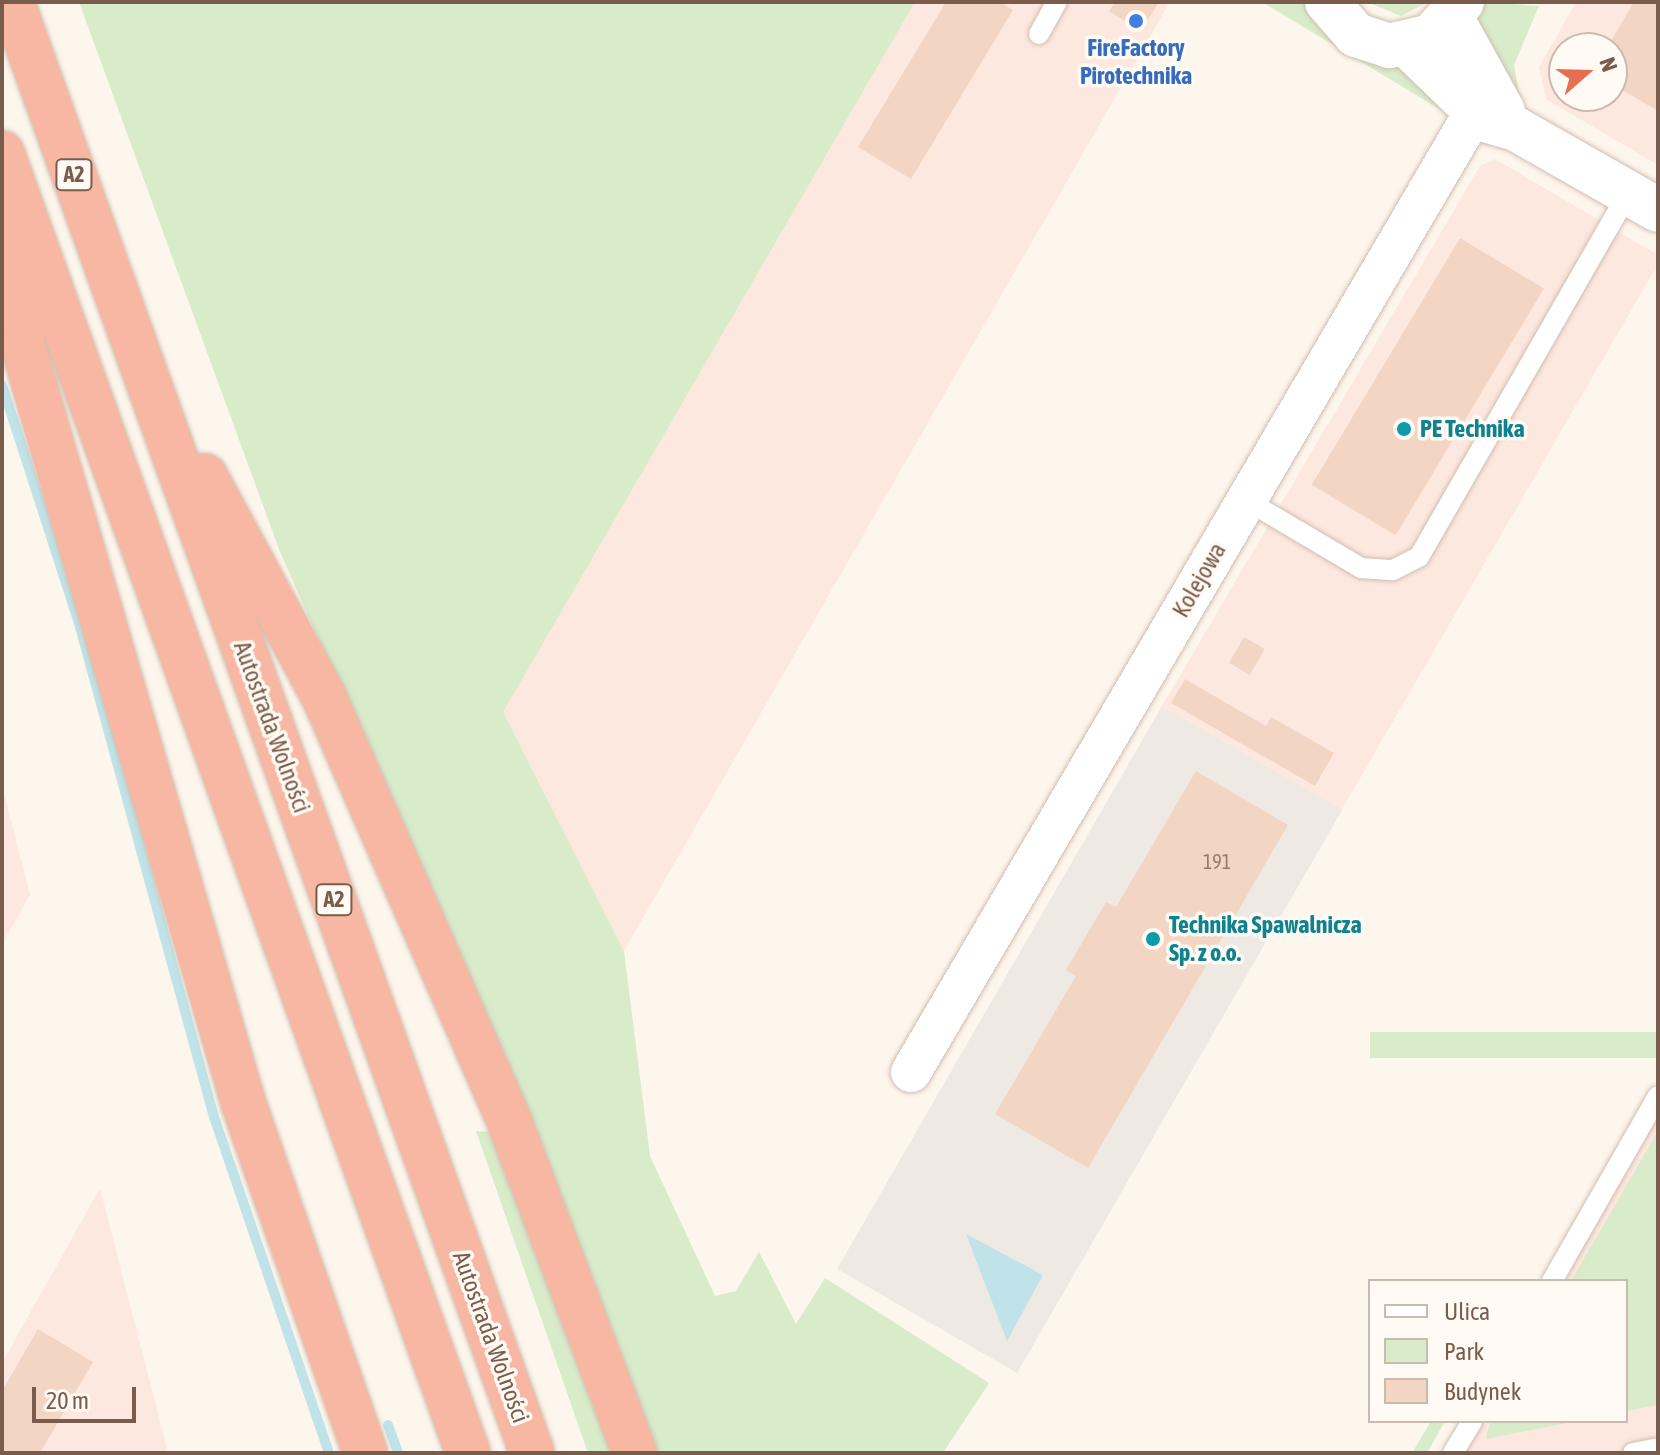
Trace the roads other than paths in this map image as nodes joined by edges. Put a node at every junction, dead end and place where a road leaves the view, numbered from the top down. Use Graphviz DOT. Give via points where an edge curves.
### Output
graph roads {
  1 [pos="12,2"];
  2 [pos="1057,2"];
  3 [pos="1327,2"];
  4 [pos="1457,11"];
  5 [pos="1039,34"];
  6 [pos="1407,45"];
  7 [pos="1481,100"];
  8 [pos="3,155"];
  9 [pos="1643,202"];
  10 [pos="135,347"];
  11 [pos="1246,500"];
  12 [pos="911,1072"];
  13 [pos="1658,1096"];
  14 [pos="1553,1279"];
  15 [pos="1471,1423"];
  16 [pos="1658,1448"];
  17 [pos="365,1453"];
  18 [pos="468,1453"];
  19 [pos="532,1453"];
  20 [pos="635,1453"];
  21 [pos="1453,1453"];
  22 [pos="1633,1453"];
  1 -- 10 [label="highway, Autostrada Wolności / A2"];
  2 -- 5 [label="lane"];
  3 -- 6 [label="street" via="1356,35"];
  4 -- 6 [label="street"];
  4 -- 7 [label="street"];
  6 -- 7 [label="street"];
  7 -- 9 [label="street" via="1516,129"];
  7 -- 11 [label="street, Kolejowa"];
  8 -- 17 [label="highway" via="23,346 243,1102"];
  8 -- 18 [label="highway, A2"];
  9 -- 11 [label="lane" via="1419,557 1393,570 1361,568"];
  10 -- 19 [label="highway, Autostrada Wolności / A2"];
  10 -- 20 [label="highway" via="324,697 510,1123"];
  11 -- 12 [label="street, Kolejowa"];
  13 -- 14 [label="lane"];
  15 -- 21 [label="lane"];
  16 -- 22 [label="lane"];
}
